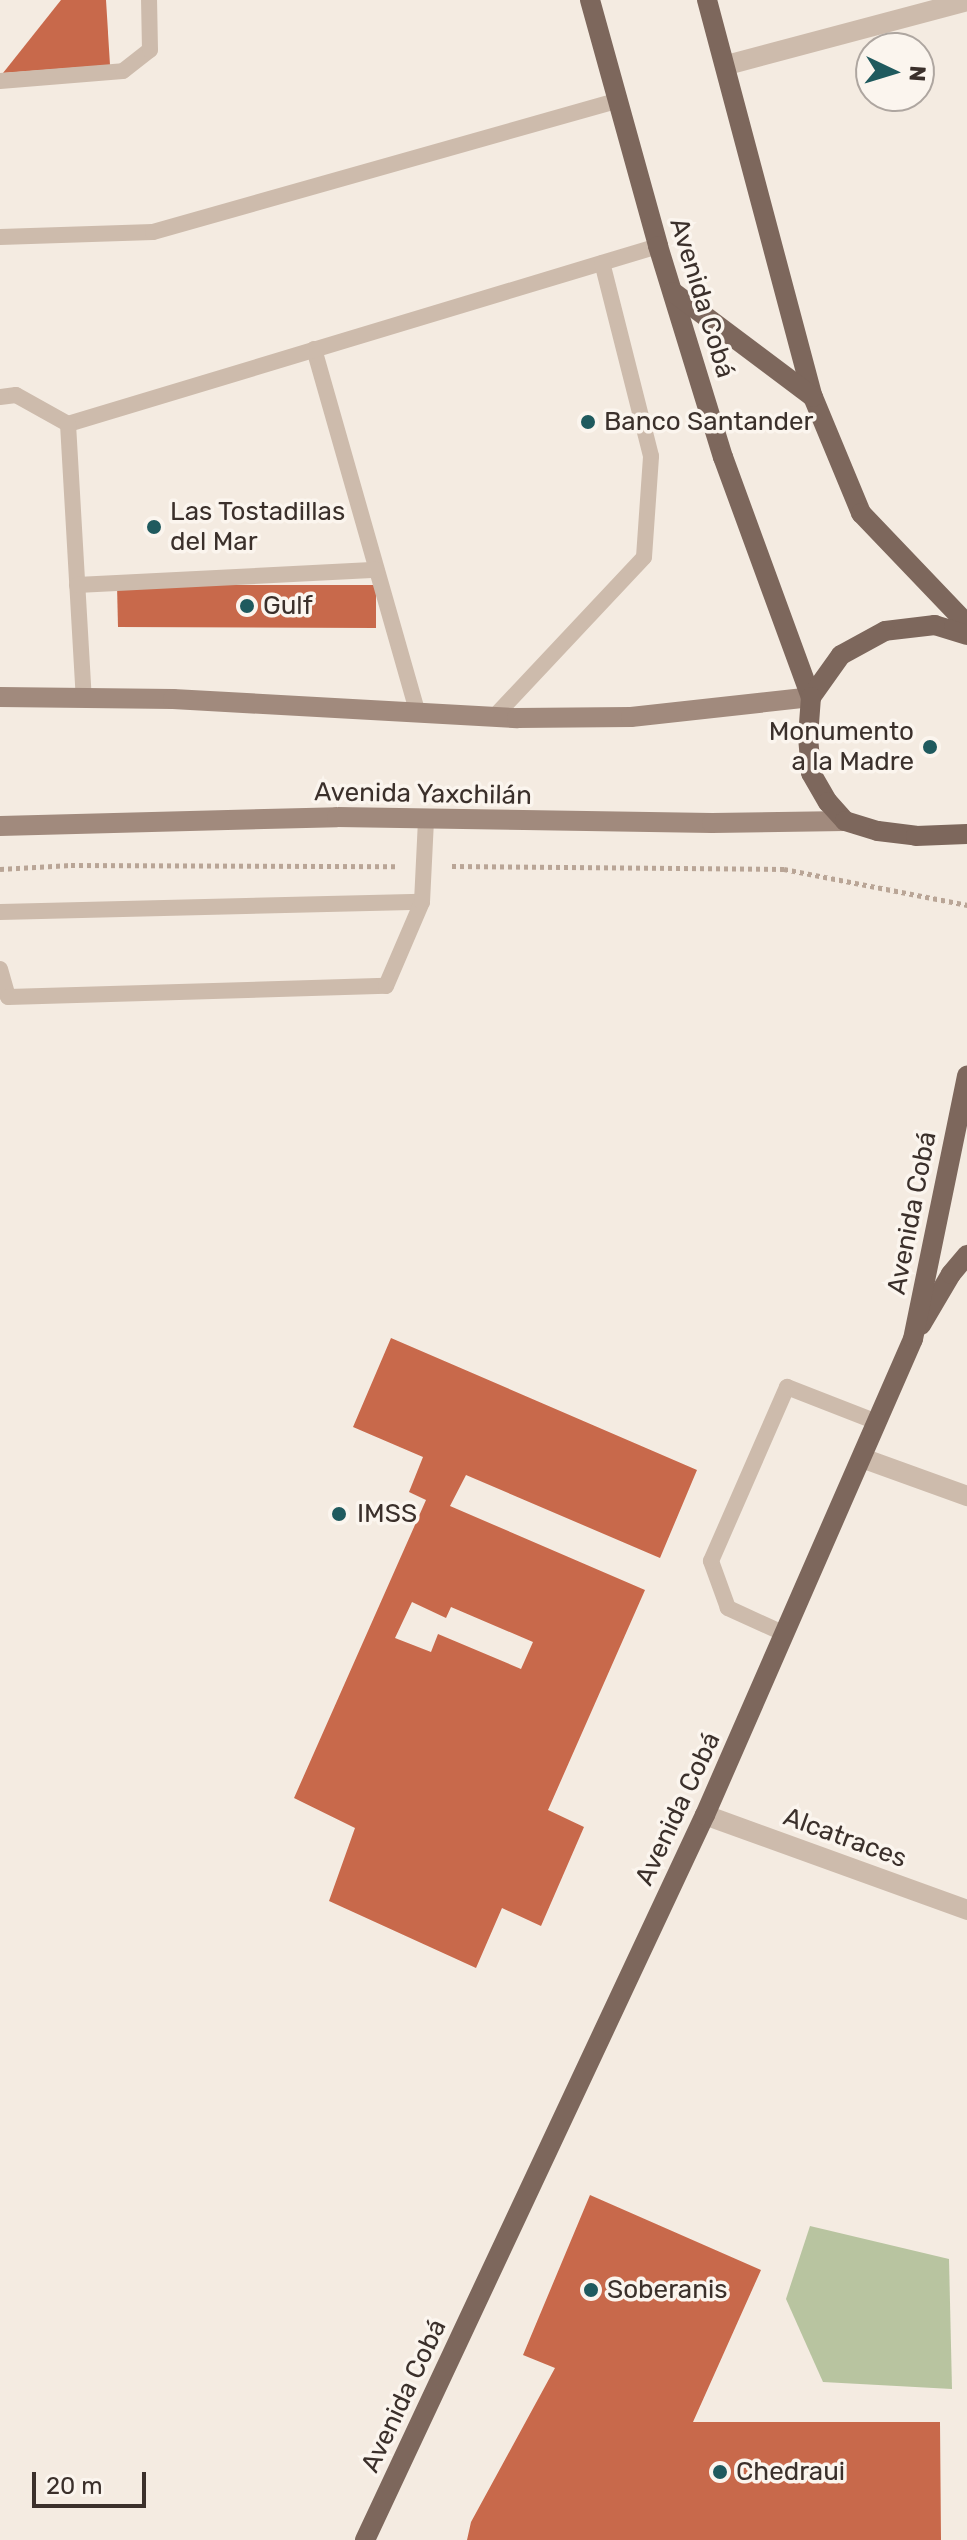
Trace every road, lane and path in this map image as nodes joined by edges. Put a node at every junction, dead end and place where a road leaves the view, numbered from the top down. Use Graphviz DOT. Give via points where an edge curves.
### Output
graph roads {
  1 [pos="149,0"];
  2 [pos="590,0"];
  3 [pos="707,0"];
  4 [pos="967,1"];
  5 [pos="727,65"];
  6 [pos="0,81"];
  7 [pos="618,100"];
  8 [pos="0,237"];
  9 [pos="658,246"];
  10 [pos="602,263"];
  11 [pos="673,292"];
  12 [pos="314,349"];
  13 [pos="0,397"];
  14 [pos="813,397"];
  15 [pos="68,424"];
  16 [pos="377,570"];
  17 [pos="77,585"];
  18 [pos="967,624"];
  19 [pos="967,635"];
  20 [pos="0,697"];
  21 [pos="811,697"];
  22 [pos="84,698"];
  23 [pos="418,713"];
  24 [pos="494,717"];
  25 [pos="426,819"];
  26 [pos="845,821"];
  27 [pos="0,826"];
  28 [pos="967,834"];
  29 [pos="423,866"];
  30 [pos="0,869"];
  31 [pos="422,902"];
  32 [pos="967,905"];
  33 [pos="0,912"];
  34 [pos="0,969"];
  35 [pos="967,1075"];
  36 [pos="967,1255"];
  37 [pos="913,1339"];
  38 [pos="877,1422"];
  39 [pos="862,1458"];
  40 [pos="967,1496"];
  41 [pos="785,1634"];
  42 [pos="705,1815"];
  43 [pos="967,1910"];
  44 [pos="365,2540"];
  1 -- 6 [label="lane" via="150,50 123,71"];
  2 -- 7 [label="main road, Avenida Cobá"];
  3 -- 5 [label="main road"];
  4 -- 5 [label="street"];
  5 -- 14 [label="main road"];
  7 -- 8 [label="lane" via="153,232"];
  7 -- 9 [label="main road, Avenida Cobá"];
  9 -- 10 [label="lane"];
  9 -- 11 [label="main road, Avenida Cobá"];
  10 -- 12 [label="lane"];
  10 -- 24 [label="lane" via="651,456 644,557"];
  11 -- 14 [label="main road"];
  11 -- 21 [label="main road, Avenida Cobá" via="723,457"];
  12 -- 15 [label="lane"];
  12 -- 16 [label="lane"];
  13 -- 15 [label="lane" via="16,395"];
  14 -- 18 [label="main road" via="861,513"];
  15 -- 17 [label="lane"];
  16 -- 17 [label="lane"];
  16 -- 23 [label="lane"];
  17 -- 22 [label="lane"];
  19 -- 21 [label="main road" via="935,625 885,631 841,655"];
  20 -- 22 [label="main road"];
  21 -- 24 [label="main road" via="631,717"];
  21 -- 26 [label="main road" via="811,773"];
  22 -- 23 [label="main road"];
  23 -- 24 [label="main road"];
  25 -- 26 [label="main road, Avenida Yaxchilán"];
  25 -- 27 [label="main road, Avenida Yaxchilán"];
  25 -- 29 [label="lane"];
  26 -- 28 [label="main road" via="916,836"];
  29 -- 30 [label="path"];
  29 -- 31 [label="lane"];
  29 -- 32 [label="path" via="784,869"];
  31 -- 33 [label="lane"];
  31 -- 34 [label="lane" via="386,986 8,997"];
  35 -- 37 [label="main road, Avenida Cobá"];
  36 -- 37 [label="main road"];
  37 -- 38 [label="main road, Avenida Cobá"];
  38 -- 39 [label="main road, Avenida Cobá"];
  38 -- 41 [label="lane" via="787,1387 711,1561 728,1608"];
  39 -- 40 [label="street"];
  39 -- 41 [label="main road, Avenida Cobá"];
  41 -- 42 [label="main road, Avenida Cobá"];
  42 -- 43 [label="street, Alcatraces"];
  42 -- 44 [label="main road, Avenida Cobá"];
}
